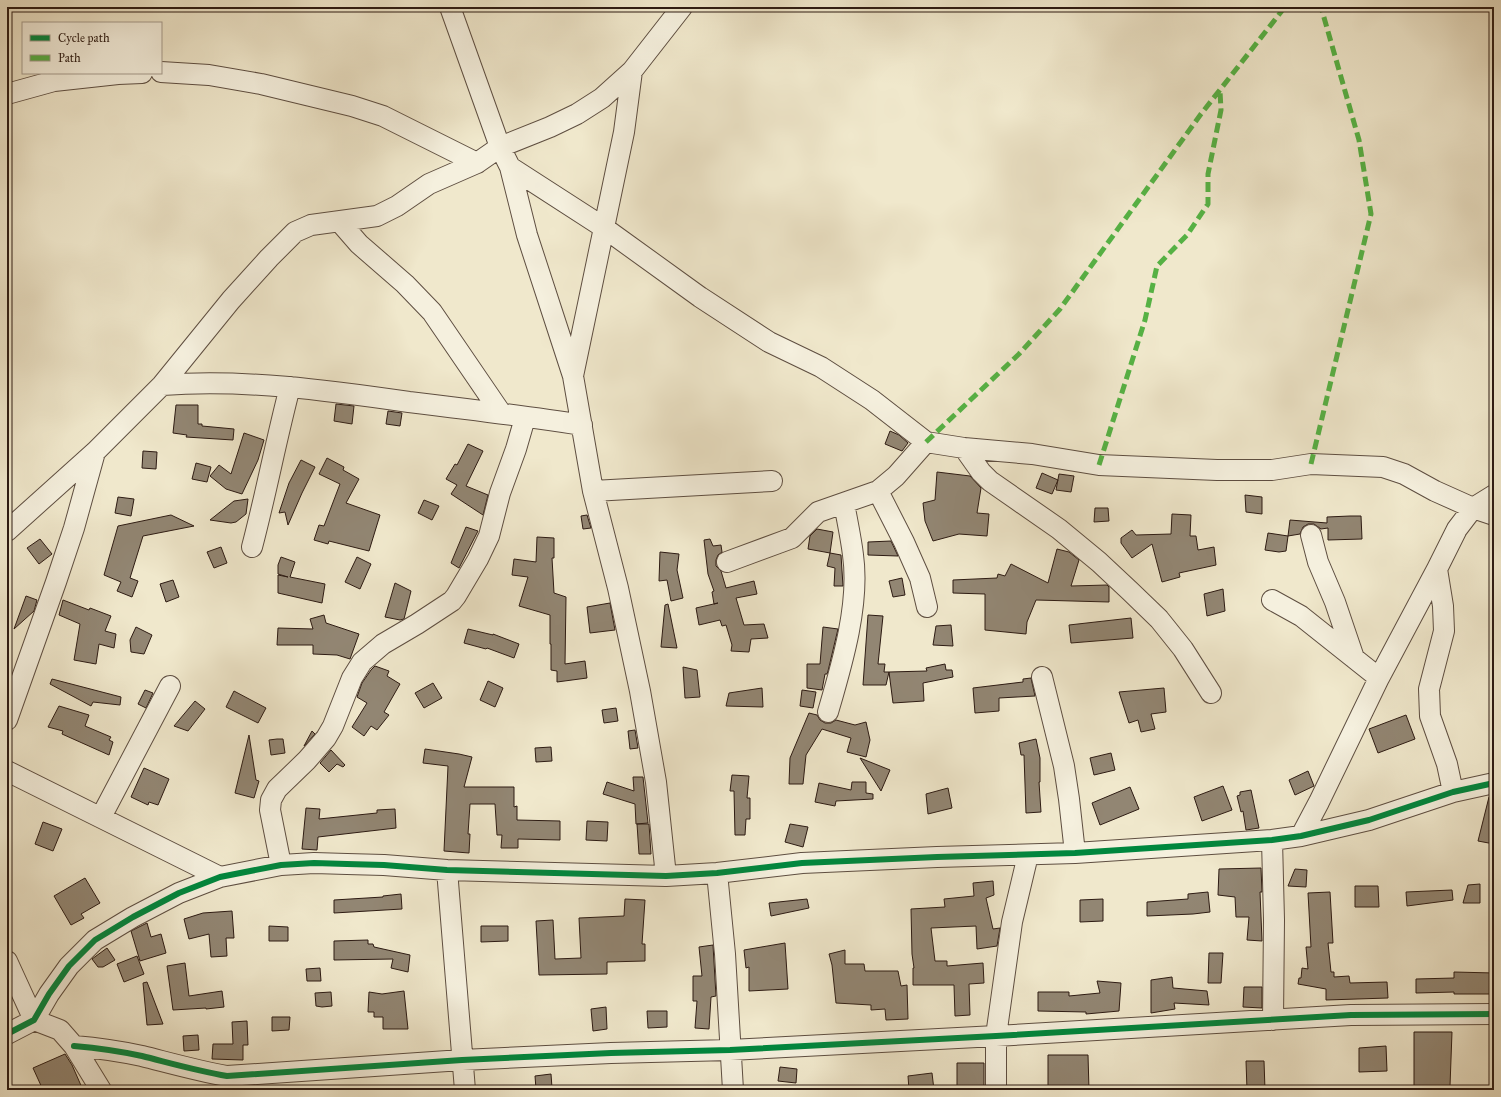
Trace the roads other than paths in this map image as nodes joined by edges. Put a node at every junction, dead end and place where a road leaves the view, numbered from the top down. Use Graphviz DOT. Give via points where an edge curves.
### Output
graph roads {
  1 [pos="450,7"];
  2 [pos="682,7"];
  3 [pos="632,71"];
  4 [pos="162,72"];
  5 [pos="118,74"];
  6 [pos="7,94"];
  7 [pos="500,147"];
  8 [pos="477,162"];
  9 [pos="510,167"];
  10 [pos="339,221"];
  11 [pos="603,227"];
  12 [pos="573,376"];
  13 [pos="162,386"];
  14 [pos="290,387"];
  15 [pos="501,413"];
  16 [pos="526,418"];
  17 [pos="582,425"];
  18 [pos="926,442"];
  19 [pos="964,448"];
  20 [pos="95,452"];
  21 [pos="772,481"];
  22 [pos="593,491"];
  23 [pos="878,491"];
  24 [pos="1494,495"];
  25 [pos="844,503"];
  26 [pos="1473,508"];
  27 [pos="1494,515"];
  28 [pos="7,531"];
  29 [pos="1310,535"];
  30 [pos="252,547"];
  31 [pos="727,562"];
  32 [pos="1437,569"];
  33 [pos="1272,600"];
  34 [pos="927,606"];
  35 [pos="1354,659"];
  36 [pos="1042,677"];
  37 [pos="1379,678"];
  38 [pos="170,686"];
  39 [pos="1211,693"];
  40 [pos="828,712"];
  41 [pos="7,720"];
  42 [pos="7,771"];
  43 [pos="1494,783"];
  44 [pos="1453,792"];
  45 [pos="101,817"];
  46 [pos="1301,836"];
  47 [pos="1272,840"];
  48 [pos="1075,853"];
  49 [pos="1028,855"];
  50 [pos="281,866"];
  51 [pos="447,870"];
  52 [pos="717,873"];
  53 [pos="666,876"];
  54 [pos="220,877"];
  55 [pos="7,960"];
  56 [pos="1494,1014"];
  57 [pos="34,1020"];
  58 [pos="1273,1020"];
  59 [pos="7,1034"];
  60 [pos="996,1036"];
  61 [pos="74,1046"];
  62 [pos="730,1050"];
  63 [pos="462,1060"];
  64 [pos="100,1090"];
  65 [pos="465,1090"];
  66 [pos="733,1090"];
  67 [pos="996,1090"];
  1 -- 7 [label="street"];
  2 -- 3 [label="street"];
  3 -- 7 [label="street" via="602,98 577,114"];
  3 -- 11 [label="street" via="624,132"];
  4 -- 8 [label="street" via="209,75 261,84 352,106 383,116"];
  5 -- 6 [label="street" via="54,82"];
  7 -- 8 [label="street"];
  7 -- 9 [label="street"];
  8 -- 10 [label="street" via="429,184 377,216"];
  9 -- 11 [label="street"];
  9 -- 12 [label="street" via="527,235"];
  10 -- 13 [label="street" via="311,225 295,232 231,300"];
  10 -- 15 [label="street" via="359,244 405,284 432,312"];
  11 -- 12 [label="street"];
  11 -- 18 [label="street" via="700,297 769,342 821,367 872,400"];
  12 -- 17 [label="street"];
  13 -- 14 [label="street" via="192,383"];
  13 -- 20 [label="street"];
  14 -- 15 [label="street"];
  14 -- 30 [label="street"];
  15 -- 16 [label="street"];
  16 -- 17 [label="street"];
  16 -- 50 [label="street" via="500,493 489,536 456,596 383,644 362,662 352,678 326,738 277,789 271,800 270,810"];
  17 -- 22 [label="street"];
  18 -- 19 [label="street"];
  18 -- 23 [label="street" via="896,476"];
  19 -- 26 [label="street" via="1032,454 1099,464 1217,470 1272,470 1311,464 1383,467 1404,474"];
  19 -- 39 [label="street" via="990,481 1059,529 1099,562 1154,615 1183,649"];
  20 -- 28 [label="street"];
  20 -- 41 [label="street" via="74,528"];
  21 -- 22 [label="street"];
  22 -- 53 [label="street" via="618,588 640,691 656,782"];
  23 -- 25 [label="street"];
  23 -- 34 [label="street" via="920,578"];
  24 -- 26 [label="street"];
  25 -- 31 [label="street" via="818,512 792,538"];
  25 -- 40 [label="street" via="854,556 854,595 840,671"];
  26 -- 27 [label="street"];
  26 -- 32 [label="street" via="1457,529"];
  29 -- 35 [label="street"];
  32 -- 37 [label="street"];
  32 -- 44 [label="street" via="1444,630 1429,689 1430,716 1447,764"];
  33 -- 35 [label="street" via="1301,616"];
  35 -- 37 [label="street"];
  36 -- 48 [label="street" via="1064,766"];
  37 -- 46 [label="street"];
  38 -- 45 [label="street"];
  42 -- 45 [label="street"];
  43 -- 44 [label="street"];
  44 -- 46 [label="street" via="1369,820"];
  45 -- 54 [label="street"];
  46 -- 47 [label="street"];
  47 -- 48 [label="street"];
  47 -- 58 [label="street"];
  48 -- 49 [label="street"];
  49 -- 52 [label="street" via="802,863"];
  49 -- 60 [label="street" via="1012,922"];
  50 -- 51 [label="street" via="314,863"];
  50 -- 54 [label="street"];
  51 -- 53 [label="street"];
  51 -- 63 [label="street"];
  52 -- 53 [label="street"];
  52 -- 62 [label="street" via="725,954"];
  54 -- 57 [label="street" via="179,893 95,940 69,966 48,994"];
  55 -- 57 [label="street"];
  56 -- 58 [label="street" via="1351,1015"];
  57 -- 59 [label="street"];
  57 -- 61 [label="street" via="60,1030"];
  58 -- 60 [label="street"];
  60 -- 62 [label="street"];
  60 -- 67 [label="street"];
  61 -- 63 [label="street" via="133,1054 226,1076"];
  61 -- 64 [label="street"];
  62 -- 63 [label="street"];
  62 -- 66 [label="street"];
  63 -- 65 [label="street"];
}
